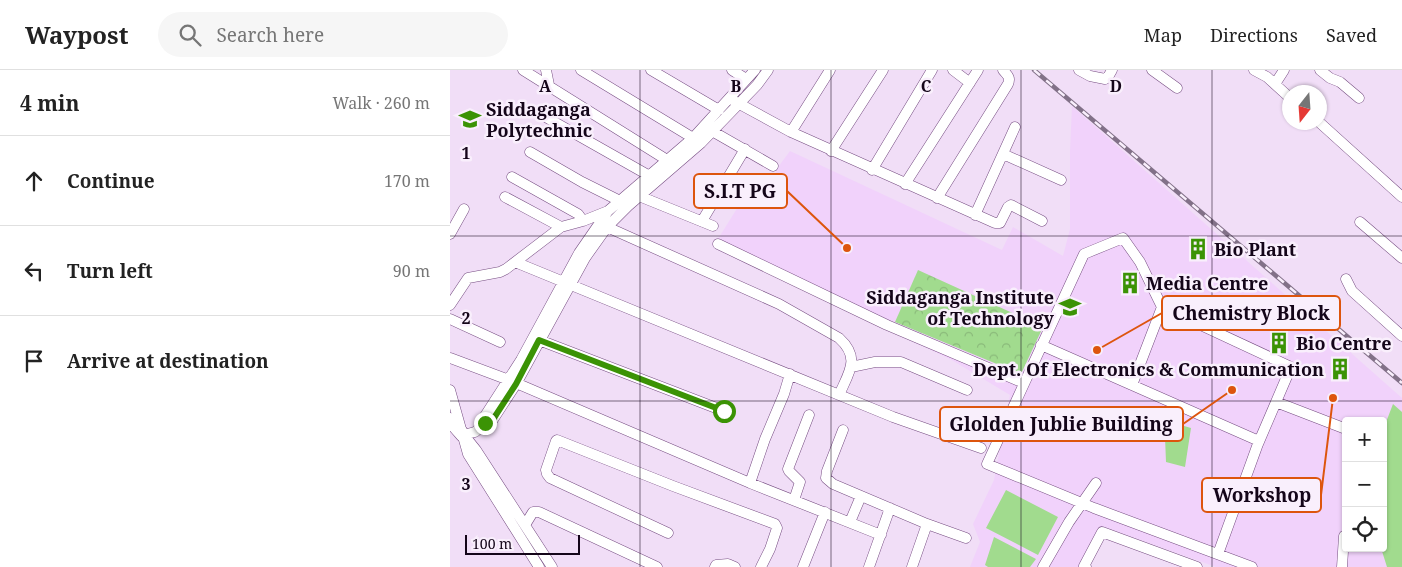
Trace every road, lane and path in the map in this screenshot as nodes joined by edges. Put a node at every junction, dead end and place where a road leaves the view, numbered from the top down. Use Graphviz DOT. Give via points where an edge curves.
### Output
graph roads {
  1 [pos="523,70"];
  2 [pos="546,70"];
  3 [pos="581,70"];
  4 [pos="651,70"];
  5 [pos="732,70"];
  6 [pos="755,70"];
  7 [pos="768,70"];
  8 [pos="830,70"];
  9 [pos="883,70"];
  10 [pos="932,70"];
  11 [pos="953,70"];
  12 [pos="978,70"];
  13 [pos="1003,70"];
  14 [pos="1079,70"];
  15 [pos="1112,70"];
  16 [pos="1152,70"];
  17 [pos="1254,70"];
  18 [pos="1284,70"];
  19 [pos="1320,70"];
  20 [pos="746,79"];
  21 [pos="970,83"];
  22 [pos="1275,84"];
  23 [pos="549,85"];
  24 [pos="1177,88"];
  25 [pos="1282,90"];
  26 [pos="1359,98"];
  27 [pos="734,101"];
  28 [pos="719,110"];
  29 [pos="542,115"];
  30 [pos="1015,128"];
  31 [pos="712,130"];
  32 [pos="1327,130"];
  33 [pos="791,132"];
  34 [pos="693,138"];
  35 [pos="745,149"];
  36 [pos="830,151"];
  37 [pos="530,152"];
  38 [pos="1003,154"];
  39 [pos="667,160"];
  40 [pos="772,166"];
  41 [pos="872,170"];
  42 [pos="512,177"];
  43 [pos="651,179"];
  44 [pos="1061,180"];
  45 [pos="905,184"];
  46 [pos="639,196"];
  47 [pos="1402,197"];
  48 [pos="505,198"];
  49 [pos="937,198"];
  50 [pos="620,201"];
  51 [pos="464,209"];
  52 [pos="608,211"];
  53 [pos="975,214"];
  54 [pos="583,221"];
  55 [pos="702,221"];
  56 [pos="1042,221"];
  57 [pos="1360,222"];
  58 [pos="561,226"];
  59 [pos="713,226"];
  60 [pos="607,227"];
  61 [pos="450,234"];
  62 [pos="718,244"];
  63 [pos="1402,258"];
  64 [pos="515,262"];
  65 [pos="1346,279"];
  66 [pos="567,282"];
  67 [pos="450,304"];
  68 [pos="1162,307"];
  69 [pos="450,319"];
  70 [pos="1402,336"];
  71 [pos="539,340"];
  72 [pos="500,342"];
  73 [pos="1041,345"];
  74 [pos="450,358"];
  75 [pos="851,367"];
  76 [pos="790,374"];
  77 [pos="512,382"];
  78 [pos="1024,383"];
  79 [pos="1132,385"];
  80 [pos="450,390"];
  81 [pos="967,390"];
  82 [pos="839,394"];
  83 [pos="1276,402"];
  84 [pos="724,411"];
  85 [pos="809,415"];
  86 [pos="450,420"];
  87 [pos="1342,427"];
  88 [pos="843,430"];
  89 [pos="463,434"];
  90 [pos="1258,444"];
  91 [pos="981,448"];
  92 [pos="750,482"];
  93 [pos="1096,484"];
  94 [pos="861,496"];
  95 [pos="794,500"];
  96 [pos="1083,503"];
  97 [pos="890,508"];
  98 [pos="825,512"];
  99 [pos="850,522"];
  100 [pos="928,524"];
  101 [pos="525,525"];
  102 [pos="668,533"];
  103 [pos="881,534"];
  104 [pos="966,538"];
  105 [pos="1343,552"];
  106 [pos="1218,554"];
  107 [pos="539,567"];
  108 [pos="552,567"];
  109 [pos="657,567"];
  110 [pos="715,567"];
  111 [pos="735,567"];
  112 [pos="761,567"];
  113 [pos="803,567"];
  114 [pos="869,567"];
  115 [pos="912,567"];
  116 [pos="1043,567"];
  117 [pos="1086,567"];
  118 [pos="1197,567"];
  119 [pos="1252,567"];
  120 [pos="1342,567"];
  1 -- 23 [label="street"];
  2 -- 23 [label="street"];
  3 -- 34 [label="street"];
  4 -- 28 [label="street"];
  5 -- 20 [label="street"];
  6 -- 20 [label="street"];
  7 -- 27 [label="street"];
  8 -- 33 [label="street"];
  9 -- 36 [label="street"];
  10 -- 41 [label="street"];
  11 -- 21 [label="street"];
  12 -- 21 [label="street"];
  13 -- 49 [label="street" via="1009,76 1008,84"];
  14 -- 15 [label="street" via="1105,79"];
  16 -- 24 [label="street"];
  17 -- 22 [label="street"];
  18 -- 22 [label="street"];
  19 -- 26 [label="street"];
  20 -- 27 [label="street"];
  21 -- 45 [label="street"];
  22 -- 25 [label="street"];
  23 -- 39 [label="street"];
  27 -- 28 [label="street"];
  27 -- 31 [label="street"];
  27 -- 33 [label="street"];
  28 -- 34 [label="street"];
  29 -- 43 [label="street"];
  30 -- 38 [label="street"];
  31 -- 35 [label="street"];
  31 -- 43 [label="street" via="701,143"];
  32 -- 47 [label="street"];
  33 -- 36 [label="street"];
  34 -- 39 [label="street"];
  35 -- 40 [label="street"];
  35 -- 55 [label="street"];
  36 -- 41 [label="street"];
  37 -- 50 [label="street"];
  38 -- 44 [label="street"];
  38 -- 53 [label="street"];
  39 -- 43 [label="street"];
  41 -- 45 [label="street"];
  42 -- 54 [label="street" via="578,214"];
  43 -- 46 [label="street"];
  43 -- 50 [label="street"];
  45 -- 49 [label="street"];
  46 -- 55 [label="street"];
  46 -- 60 [label="street"];
  48 -- 58 [label="street"];
  49 -- 53 [label="street"];
  50 -- 52 [label="street"];
  51 -- 61 [label="street"];
  52 -- 54 [label="street"];
  52 -- 66 [label="street" via="580,253"];
  53 -- 56 [label="street" via="998,224 1011,206"];
  54 -- 58 [label="street"];
  55 -- 59 [label="street"];
  57 -- 63 [label="street"];
  58 -- 64 [label="street"];
  60 -- 66 [label="street"];
  60 -- 75 [label="street" via="779,304 840,338 852,355"];
  62 -- 78 [label="street" via="888,326"];
  64 -- 66 [label="street"];
  64 -- 67 [label="street" via="500,272 468,278"];
  65 -- 70 [label="street" via="1352,291"];
  66 -- 71 [label="street"];
  66 -- 76 [label="street"];
  66 -- 77 [label="street"];
  68 -- 73 [label="street" via="1140,262 1123,238 1084,254"];
  68 -- 79 [label="street"];
  68 -- 83 [label="street" via="1291,367"];
  69 -- 72 [label="street"];
  71 -- 77 [label="street"];
  71 -- 84 [label="street"];
  73 -- 78 [label="street"];
  73 -- 79 [label="street"];
  74 -- 77 [label="street"];
  75 -- 81 [label="street" via="901,362"];
  75 -- 82 [label="street"];
  76 -- 82 [label="street"];
  76 -- 92 [label="street"];
  77 -- 89 [label="street" via="492,421 475,432"];
  77 -- 92 [label="street"];
  78 -- 96 [label="street" via="987,464"];
  79 -- 90 [label="street" via="1259,441"];
  80 -- 89 [label="street"];
  82 -- 91 [label="street"];
  83 -- 87 [label="street"];
  83 -- 90 [label="street"];
  85 -- 95 [label="street" via="788,469 800,482"];
  86 -- 89 [label="highway"];
  88 -- 94 [label="street" via="826,478"];
  89 -- 101 [label="street"];
  89 -- 107 [label="street" via="468,454"];
  90 -- 106 [label="street"];
  92 -- 95 [label="street"];
  93 -- 96 [label="street"];
  94 -- 97 [label="street"];
  94 -- 99 [label="street"];
  95 -- 98 [label="street"];
  96 -- 106 [label="street"];
  96 -- 116 [label="street"];
  97 -- 100 [label="street"];
  97 -- 103 [label="street"];
  98 -- 99 [label="street"];
  98 -- 113 [label="street"];
  99 -- 103 [label="street"];
  100 -- 104 [label="street"];
  100 -- 115 [label="street"];
  101 -- 108 [label="street"];
  101 -- 109 [label="street" via="533,512 539,512"];
  102 -- 112 [label="street" via="550,478 546,470 556,441 775,524 777,528"];
  103 -- 114 [label="street"];
  105 -- 120 [label="street"];
  106 -- 119 [label="street"];
  110 -- 111 [label="street" via="722,563"];
  117 -- 118 [label="street" via="1102,532"];
}
